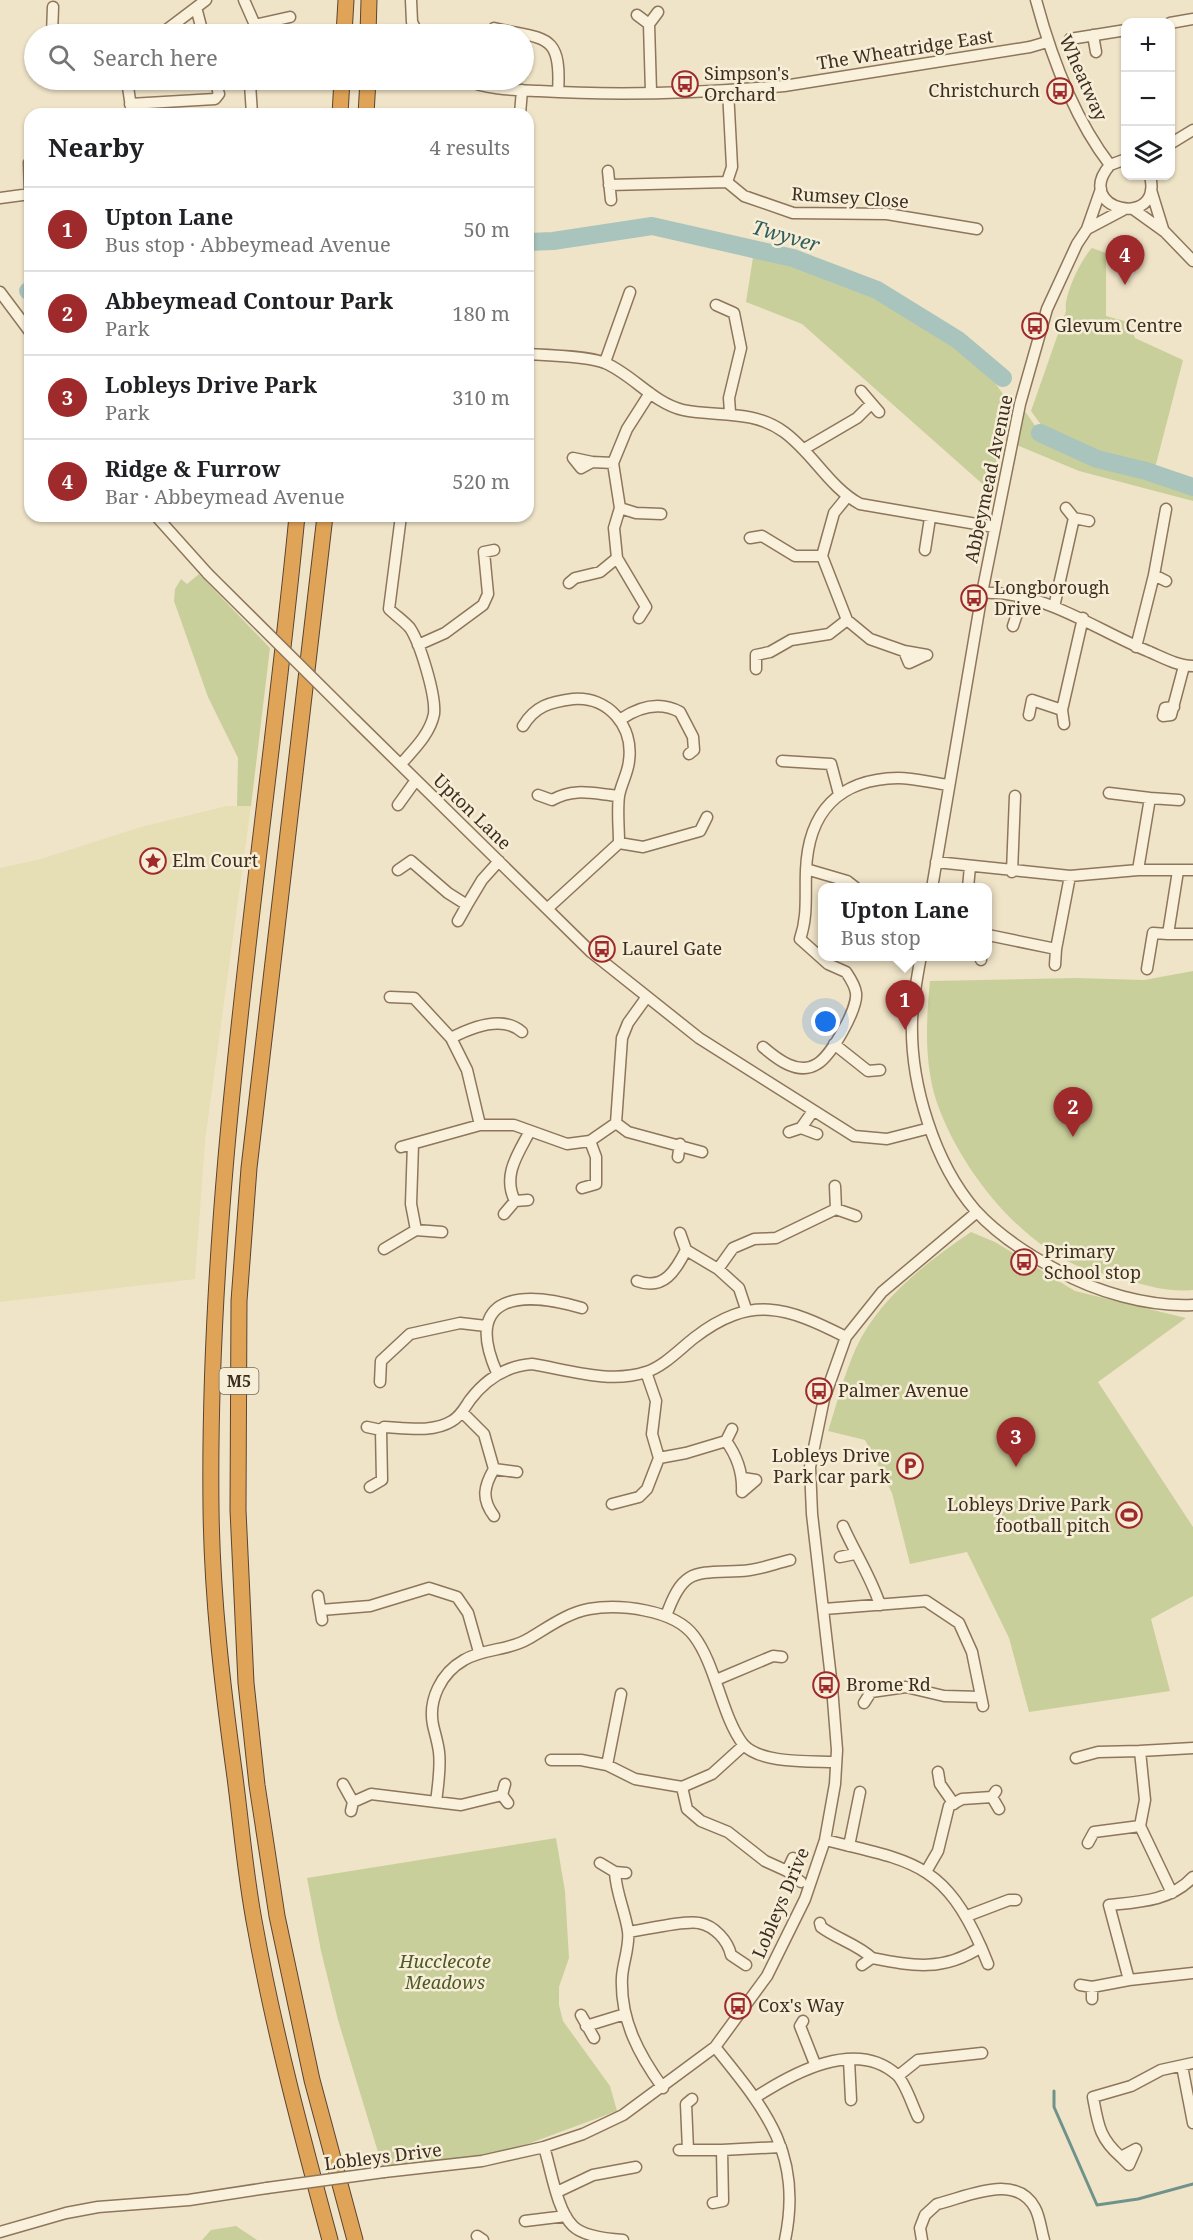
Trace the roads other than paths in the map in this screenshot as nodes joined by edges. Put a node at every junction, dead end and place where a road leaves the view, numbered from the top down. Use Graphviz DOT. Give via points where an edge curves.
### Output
graph roads {
  1 [pos="206,0"];
  2 [pos="244,0"];
  3 [pos="346,0"];
  4 [pos="369,0"];
  5 [pos="411,0"];
  6 [pos="1036,0"];
  7 [pos="53,7"];
  8 [pos="197,11"];
  9 [pos="658,12"];
  10 [pos="638,15"];
  11 [pos="290,17"];
  12 [pos="1175,23"];
  13 [pos="1193,23"];
  14 [pos="52,24"];
  15 [pos="174,24"];
  16 [pos="200,24"];
  17 [pos="252,24"];
  18 [pos="271,24"];
  19 [pos="345,24"];
  20 [pos="369,24"];
  21 [pos="413,24"];
  22 [pos="649,24"];
  23 [pos="1121,31"];
  24 [pos="1093,35"];
  25 [pos="534,36"];
  26 [pos="1070,39"];
  27 [pos="1047,42"];
  28 [pos="1096,52"];
  29 [pos="128,90"];
  30 [pos="218,90"];
  31 [pos="250,90"];
  32 [pos="341,90"];
  33 [pos="367,90"];
  34 [pos="522,90"];
  35 [pos="728,90"];
  36 [pos="558,92"];
  37 [pos="651,92"];
  38 [pos="131,108"];
  39 [pos="139,108"];
  40 [pos="252,108"];
  41 [pos="340,108"];
  42 [pos="366,108"];
  43 [pos="520,108"];
  44 [pos="1193,130"];
  45 [pos="1175,141"];
  46 [pos="1121,161"];
  47 [pos="1110,165"];
  48 [pos="608,171"];
  49 [pos="1152,181"];
  50 [pos="727,182"];
  51 [pos="609,185"];
  52 [pos="1101,189"];
  53 [pos="24,195"];
  54 [pos="0,198"];
  55 [pos="610,200"];
  56 [pos="1128,209"];
  57 [pos="977,229"];
  58 [pos="1087,230"];
  59 [pos="1165,232"];
  60 [pos="1193,261"];
  61 [pos="630,291"];
  62 [pos="0,292"];
  63 [pos="716,305"];
  64 [pos="24,324"];
  65 [pos="534,355"];
  66 [pos="605,362"];
  67 [pos="861,391"];
  68 [pos="650,393"];
  69 [pos="730,412"];
  70 [pos="804,449"];
  71 [pos="592,462"];
  72 [pos="613,463"];
  73 [pos="847,497"];
  74 [pos="620,508"];
  75 [pos="1066,508"];
  76 [pos="1166,509"];
  77 [pos="661,514"];
  78 [pos="930,518"];
  79 [pos="1074,518"];
  80 [pos="1089,521"];
  81 [pos="161,522"];
  82 [pos="296,522"];
  83 [pos="324,522"];
  84 [pos="400,522"];
  85 [pos="994,527"];
  86 [pos="750,538"];
  87 [pos="925,550"];
  88 [pos="484,552"];
  89 [pos="822,556"];
  90 [pos="617,558"];
  91 [pos="1154,575"];
  92 [pos="572,577"];
  93 [pos="1166,581"];
  94 [pos="982,592"];
  95 [pos="1023,599"];
  96 [pos="1054,607"];
  97 [pos="639,618"];
  98 [pos="1083,618"];
  99 [pos="847,620"];
  100 [pos="1011,621"];
  101 [pos="418,645"];
  102 [pos="1136,647"];
  103 [pos="927,655"];
  104 [pos="1188,666"];
  105 [pos="756,669"];
  106 [pos="1062,710"];
  107 [pos="1029,715"];
  108 [pos="1163,716"];
  109 [pos="621,719"];
  110 [pos="1064,724"];
  111 [pos="523,726"];
  112 [pos="689,754"];
  113 [pos="782,761"];
  114 [pos="401,764"];
  115 [pos="416,780"];
  116 [pos="949,785"];
  117 [pos="1109,793"];
  118 [pos="838,794"];
  119 [pos="538,795"];
  120 [pos="619,796"];
  121 [pos="1015,796"];
  122 [pos="1150,798"];
  123 [pos="1179,800"];
  124 [pos="398,805"];
  125 [pos="707,817"];
  126 [pos="619,843"];
  127 [pos="408,849"];
  128 [pos="411,861"];
  129 [pos="500,861"];
  130 [pos="936,862"];
  131 [pos="970,866"];
  132 [pos="806,869"];
  133 [pos="398,870"];
  134 [pos="1138,870"];
  135 [pos="1193,870"];
  136 [pos="1178,871"];
  137 [pos="1012,872"];
  138 [pos="1070,876"];
  139 [pos="850,883"];
  140 [pos="933,883"];
  141 [pos="968,883"];
  142 [pos="467,905"];
  143 [pos="548,908"];
  144 [pos="458,921"];
  145 [pos="1168,934"];
  146 [pos="1193,934"];
  147 [pos="992,936"];
  148 [pos="1056,949"];
  149 [pos="818,955"];
  150 [pos="825,961"];
  151 [pos="920,961"];
  152 [pos="1055,964"];
  153 [pos="1147,969"];
  154 [pos="418,986"];
  155 [pos="390,996"];
  156 [pos="414,998"];
  157 [pos="646,998"];
  158 [pos="522,1032"];
  159 [pos="451,1038"];
  160 [pos="834,1044"];
  161 [pos="763,1047"];
  162 [pos="880,1070"];
  163 [pos="813,1111"];
  164 [pos="616,1123"];
  165 [pos="480,1125"];
  166 [pos="801,1128"];
  167 [pos="930,1128"];
  168 [pos="530,1131"];
  169 [pos="789,1131"];
  170 [pos="817,1134"];
  171 [pos="590,1141"];
  172 [pos="413,1144"];
  173 [pos="680,1144"];
  174 [pos="401,1147"];
  175 [pos="702,1152"];
  176 [pos="678,1157"];
  177 [pos="835,1186"];
  178 [pos="582,1188"];
  179 [pos="528,1200"];
  180 [pos="515,1201"];
  181 [pos="836,1209"];
  182 [pos="977,1212"];
  183 [pos="504,1214"];
  184 [pos="856,1216"];
  185 [pos="416,1230"];
  186 [pos="442,1232"];
  187 [pos="680,1233"];
  188 [pos="384,1249"];
  189 [pos="686,1250"];
  190 [pos="717,1269"];
  191 [pos="642,1282"];
  192 [pos="570,1291"];
  193 [pos="566,1303"];
  194 [pos="1193,1305"];
  195 [pos="582,1308"];
  196 [pos="746,1309"];
  197 [pos="486,1326"];
  198 [pos="846,1337"];
  199 [pos="646,1372"];
  200 [pos="497,1373"];
  201 [pos="382,1377"];
  202 [pos="462,1412"];
  203 [pos="367,1427"];
  204 [pos="732,1429"];
  205 [pos="381,1430"];
  206 [pos="726,1441"];
  207 [pos="658,1458"];
  208 [pos="494,1469"];
  209 [pos="517,1473"];
  210 [pos="382,1480"];
  211 [pos="394,1481"];
  212 [pos="370,1487"];
  213 [pos="742,1492"];
  214 [pos="612,1504"];
  215 [pos="475,1505"];
  216 [pos="486,1506"];
  217 [pos="494,1516"];
  218 [pos="843,1526"];
  219 [pos="855,1554"];
  220 [pos="840,1557"];
  221 [pos="790,1560"];
  222 [pos="318,1596"];
  223 [pos="880,1605"];
  224 [pos="824,1609"];
  225 [pos="666,1616"];
  226 [pos="479,1652"];
  227 [pos="782,1657"];
  228 [pos="716,1680"];
  229 [pos="623,1701"];
  230 [pos="864,1703"];
  231 [pos="744,1745"];
  232 [pos="1193,1749"];
  233 [pos="1140,1751"];
  234 [pos="1076,1758"];
  235 [pos="551,1760"];
  236 [pos="834,1762"];
  237 [pos="607,1765"];
  238 [pos="938,1772"];
  239 [pos="343,1784"];
  240 [pos="682,1787"];
  241 [pos="860,1792"];
  242 [pos="505,1794"];
  243 [pos="436,1802"];
  244 [pos="954,1804"];
  245 [pos="999,1809"];
  246 [pos="1140,1826"];
  247 [pos="825,1840"];
  248 [pos="1088,1843"];
  249 [pos="849,1846"];
  250 [pos="793,1858"];
  251 [pos="600,1863"];
  252 [pos="927,1870"];
  253 [pos="787,1871"];
  254 [pos="1193,1877"];
  255 [pos="801,1882"];
  256 [pos="1172,1893"];
  257 [pos="1016,1900"];
  258 [pos="967,1916"];
  259 [pos="820,1923"];
  260 [pos="628,1932"];
  261 [pos="981,1947"];
  262 [pos="872,1958"];
  263 [pos="988,1964"];
  264 [pos="746,1965"];
  265 [pos="862,1965"];
  266 [pos="1193,1973"];
  267 [pos="1129,1980"];
  268 [pos="1080,1985"];
  269 [pos="1092,1987"];
  270 [pos="1092,1999"];
  271 [pos="625,2014"];
  272 [pos="581,2015"];
  273 [pos="797,2023"];
  274 [pos="586,2026"];
  275 [pos="594,2038"];
  276 [pos="715,2047"];
  277 [pos="982,2053"];
  278 [pos="849,2060"];
  279 [pos="815,2064"];
  280 [pos="1187,2064"];
  281 [pos="898,2076"];
  282 [pos="663,2088"];
  283 [pos="756,2097"];
  284 [pos="692,2099"];
  285 [pos="850,2100"];
  286 [pos="918,2116"];
  287 [pos="1193,2123"];
  288 [pos="544,2147"];
  289 [pos="782,2147"];
  290 [pos="1136,2149"];
  291 [pos="722,2150"];
  292 [pos="636,2167"];
  293 [pos="558,2192"];
  294 [pos="722,2202"];
  295 [pos="566,2216"];
  296 [pos="525,2221"];
  297 [pos="0,2232"];
  298 [pos="330,2240"];
  299 [pos="355,2240"];
  300 [pos="623,2240"];
  301 [pos="785,2240"];
  302 [pos="922,2240"];
  303 [pos="1044,2240"];
  1 -- 15 [label="street"];
  2 -- 17 [label="street"];
  3 -- 19 [label="highway"];
  4 -- 20 [label="highway"];
  5 -- 21 [label="street"];
  6 -- 27 [label="street, Wheatway"];
  7 -- 14 [label="street"];
  8 -- 16 [label="street"];
  9 -- 22 [label="street"];
  10 -- 22 [label="street"];
  11 -- 18 [label="street"];
  12 -- 13 [label="street"];
  22 -- 37 [label="street"];
  23 -- 24 [label="street"];
  24 -- 26 [label="street"];
  24 -- 28 [label="street"];
  25 -- 36 [label="street" via="552,46 560,67"];
  27 -- 35 [label="street, The Wheatridge East" via="784,86"];
  27 -- 47 [label="street, Wheatway" via="1089,133"];
  29 -- 38 [label="street"];
  30 -- 39 [label="street" via="215,99"];
  31 -- 40 [label="street"];
  32 -- 41 [label="highway"];
  33 -- 42 [label="highway"];
  34 -- 36 [label="street, The Wheatridge East"];
  34 -- 43 [label="street"];
  35 -- 37 [label="street, The Wheatridge East"];
  35 -- 50 [label="street" via="732,167"];
  36 -- 37 [label="street, The Wheatridge East"];
  44 -- 45 [label="street"];
  46 -- 47 [label="street"];
  47 -- 52 [label="street, Abbeymead Avenue" via="1104,172"];
  48 -- 51 [label="street"];
  49 -- 56 [label="street, Abbeymead Avenue" via="1144,202"];
  49 -- 59 [label="street"];
  50 -- 51 [label="street"];
  50 -- 57 [label="street, Rumsey Close" via="744,196 793,213 887,214"];
  51 -- 55 [label="street"];
  52 -- 56 [label="street" via="1109,203"];
  52 -- 58 [label="street, Abbeymead Avenue"];
  53 -- 54 [label="street"];
  56 -- 58 [label="street, Abbeymead Avenue"];
  56 -- 59 [label="street"];
  58 -- 85 [label="street, Abbeymead Avenue" via="1047,309 1020,404"];
  59 -- 60 [label="street"];
  61 -- 66 [label="street" via="622,301"];
  62 -- 64 [label="street"];
  63 -- 69 [label="street" via="734,313 741,348 729,398"];
  65 -- 66 [label="street"];
  66 -- 68 [label="street"];
  67 -- 70 [label="street" via="875,408"];
  68 -- 69 [label="street" via="682,410"];
  68 -- 72 [label="street" via="627,429"];
  69 -- 70 [label="street" via="783,431"];
  70 -- 73 [label="street"];
  71 -- 72 [label="street"];
  72 -- 74 [label="street"];
  73 -- 78 [label="street" via="860,504"];
  73 -- 89 [label="street" via="834,513"];
  74 -- 77 [label="street"];
  74 -- 90 [label="street" via="614,528"];
  75 -- 79 [label="street"];
  76 -- 91 [label="street" via="1157,530"];
  78 -- 85 [label="street"];
  78 -- 87 [label="street"];
  79 -- 80 [label="street"];
  79 -- 96 [label="street"];
  81 -- 114 [label="street, Upton Lane, bridge" via="204,570"];
  82 -- 298 [label="highway, M5" via="223,1170 214,1305 211,1511 222,1682 254,1924 290,2093"];
  83 -- 299 [label="highway, M5" via="249,1168 239,1301 238,1510 246,1683 277,1916 312,2080"];
  84 -- 101 [label="street" via="389,609 409,627"];
  85 -- 94 [label="street, Abbeymead Avenue"];
  86 -- 89 [label="street" via="762,536 795,556"];
  88 -- 101 [label="street" via="487,608"];
  89 -- 99 [label="street"];
  90 -- 92 [label="street" via="600,572"];
  90 -- 97 [label="street" via="646,607"];
  91 -- 93 [label="street"];
  91 -- 102 [label="street"];
  94 -- 95 [label="street"];
  94 -- 116 [label="street, Abbeymead Avenue"];
  95 -- 96 [label="street"];
  95 -- 100 [label="street"];
  96 -- 98 [label="street"];
  98 -- 102 [label="street"];
  98 -- 106 [label="street"];
  99 -- 103 [label="street" via="870,639"];
  99 -- 105 [label="street" via="829,634 791,640 756,655"];
  101 -- 114 [label="street" via="434,713 424,737"];
  102 -- 104 [label="street"];
  104 -- 108 [label="street" via="1172,716"];
  106 -- 107 [label="street" via="1032,700"];
  106 -- 110 [label="street"];
  109 -- 111 [label="street" via="602,704 586,699 526,710"];
  109 -- 112 [label="street" via="645,707 662,706 680,712 693,737 694,750"];
  109 -- 120 [label="street" via="630,751"];
  113 -- 118 [label="street" via="831,764"];
  114 -- 115 [label="street, Upton Lane"];
  115 -- 124 [label="street"];
  115 -- 129 [label="street, Upton Lane"];
  116 -- 118 [label="street" via="900,778 867,782"];
  116 -- 130 [label="street, Abbeymead Avenue"];
  117 -- 122 [label="street"];
  118 -- 132 [label="street" via="820,817 810,841"];
  119 -- 120 [label="street" via="553,805 566,792"];
  120 -- 126 [label="street"];
  121 -- 137 [label="street"];
  122 -- 123 [label="street"];
  122 -- 134 [label="street"];
  125 -- 126 [label="street" via="703,836 643,847"];
  126 -- 143 [label="street"];
  127 -- 128 [label="street"];
  128 -- 133 [label="street"];
  128 -- 142 [label="street"];
  129 -- 142 [label="street"];
  129 -- 143 [label="street, Upton Lane"];
  130 -- 131 [label="street"];
  130 -- 140 [label="street, Abbeymead Avenue"];
  131 -- 137 [label="street"];
  131 -- 141 [label="street"];
  132 -- 139 [label="street"];
  132 -- 149 [label="street" via="807,921 800,939"];
  134 -- 136 [label="street"];
  134 -- 138 [label="street"];
  135 -- 136 [label="street"];
  136 -- 145 [label="street"];
  137 -- 138 [label="street"];
  138 -- 148 [label="street"];
  142 -- 144 [label="street"];
  143 -- 157 [label="street, Upton Lane" via="591,952"];
  145 -- 146 [label="street"];
  145 -- 153 [label="street" via="1153,933"];
  147 -- 148 [label="street"];
  148 -- 152 [label="street"];
  150 -- 160 [label="street" via="846,972 856,994 853,1012"];
  151 -- 167 [label="street" via="912,1018 913,1049"];
  154 -- 156 [label="street"];
  155 -- 156 [label="street"];
  156 -- 159 [label="street"];
  157 -- 163 [label="street, Upton Lane" via="713,1048"];
  157 -- 164 [label="street" via="622,1038"];
  158 -- 159 [label="street" via="508,1023 470,1028"];
  159 -- 165 [label="street" via="467,1070"];
  160 -- 161 [label="street" via="817,1064 806,1067 788,1065"];
  160 -- 162 [label="street" via="868,1071"];
  163 -- 166 [label="street"];
  163 -- 167 [label="street, Upton Lane" via="854,1136 886,1139"];
  164 -- 171 [label="street"];
  164 -- 173 [label="street" via="628,1132"];
  165 -- 168 [label="street" via="514,1125"];
  165 -- 172 [label="street"];
  166 -- 169 [label="street"];
  166 -- 170 [label="street"];
  167 -- 182 [label="street" via="954,1179"];
  168 -- 171 [label="street" via="567,1144"];
  168 -- 180 [label="street" via="510,1171 509,1190"];
  171 -- 178 [label="street" via="596,1156 595,1188"];
  172 -- 174 [label="street"];
  172 -- 185 [label="street" via="411,1204"];
  173 -- 175 [label="street"];
  173 -- 176 [label="street"];
  177 -- 181 [label="street"];
  179 -- 180 [label="street"];
  180 -- 183 [label="street"];
  181 -- 184 [label="street"];
  181 -- 190 [label="street" via="776,1238 754,1239 733,1248"];
  182 -- 194 [label="street" via="1039,1261 1077,1281 1167,1304"];
  182 -- 198 [label="street, Lobleys Drive" via="882,1292"];
  185 -- 186 [label="street"];
  185 -- 188 [label="street"];
  187 -- 189 [label="street"];
  189 -- 190 [label="street"];
  189 -- 191 [label="street" via="675,1272 664,1279"];
  190 -- 196 [label="street" via="739,1288"];
  192 -- 193 [label="street"];
  193 -- 195 [label="street"];
  193 -- 197 [label="street" via="527,1298 506,1301 492,1312"];
  196 -- 198 [label="street" via="781,1310"];
  196 -- 199 [label="street" via="706,1329"];
  197 -- 200 [label="street" via="489,1356"];
  197 -- 201 [label="street" via="460,1323 410,1334 377,1357"];
  198 -- 224 [label="street, Lobleys Drive" via="821,1410 810,1467"];
  199 -- 200 [label="street" via="612,1377 532,1364"];
  199 -- 207 [label="street" via="656,1401 652,1434"];
  200 -- 202 [label="street"];
  202 -- 205 [label="street" via="453,1421 434,1428"];
  202 -- 208 [label="street" via="484,1434"];
  203 -- 205 [label="street"];
  204 -- 206 [label="street"];
  205 -- 210 [label="street"];
  206 -- 207 [label="street"];
  206 -- 213 [label="street" via="735,1453 743,1478"];
  207 -- 214 [label="street" via="647,1489 639,1497"];
  208 -- 209 [label="street"];
  208 -- 216 [label="street" via="484,1485"];
  210 -- 211 [label="street"];
  210 -- 212 [label="street"];
  215 -- 216 [label="street"];
  216 -- 217 [label="street"];
  218 -- 219 [label="street"];
  219 -- 220 [label="street"];
  219 -- 223 [label="street" via="873,1583"];
  221 -- 225 [label="street" via="689,1576 675,1591"];
  222 -- 226 [label="street" via="321,1615 370,1606 429,1588 457,1598 468,1613"];
  223 -- 224 [label="street"];
  223 -- 230 [label="street" via="926,1601 959,1623 972,1652 982,1702 906,1687 871,1692"];
  224 -- 236 [label="street, Lobleys Drive" via="837,1750"];
  225 -- 226 [label="street" via="634,1609 587,1609 545,1627 527,1640"];
  225 -- 228 [label="street" via="694,1635"];
  226 -- 243 [label="street" via="444,1676 434,1696 431,1712 439,1751"];
  227 -- 228 [label="street" via="773,1656"];
  228 -- 231 [label="street"];
  229 -- 237 [label="street"];
  231 -- 236 [label="street" via="774,1760"];
  231 -- 240 [label="street" via="712,1774"];
  232 -- 233 [label="street"];
  233 -- 234 [label="street" via="1096,1748"];
  233 -- 246 [label="street" via="1145,1800"];
  235 -- 237 [label="street"];
  236 -- 247 [label="street, Lobleys Drive" via="835,1784"];
  237 -- 240 [label="street" via="635,1779"];
  238 -- 244 [label="street" via="940,1784"];
  239 -- 243 [label="street" via="352,1807 371,1794"];
  240 -- 253 [label="street" via="687,1809 701,1821 728,1832 765,1861"];
  241 -- 249 [label="street"];
  242 -- 243 [label="street" via="461,1804"];
  244 -- 245 [label="street" via="994,1794"];
  244 -- 252 [label="street" via="949,1806 938,1851"];
  246 -- 248 [label="street" via="1094,1832"];
  246 -- 256 [label="street"];
  247 -- 249 [label="street"];
  247 -- 276 [label="street, Lobleys Drive" via="805,1899 782,1948"];
  249 -- 252 [label="street"];
  250 -- 253 [label="street"];
  251 -- 260 [label="street" via="620,1872 615,1890"];
  252 -- 258 [label="street" via="952,1894"];
  253 -- 255 [label="street"];
  254 -- 256 [label="street"];
  256 -- 267 [label="street" via="1147,1902 1109,1905"];
  257 -- 258 [label="street"];
  258 -- 261 [label="street"];
  259 -- 262 [label="street" via="830,1934"];
  260 -- 264 [label="street" via="699,1923 720,1934 729,1945 726,1957"];
  260 -- 271 [label="street" via="622,1978"];
  261 -- 262 [label="street" via="953,1962 918,1967"];
  261 -- 263 [label="street"];
  262 -- 265 [label="street"];
  266 -- 267 [label="street"];
  267 -- 269 [label="street"];
  268 -- 269 [label="street"];
  269 -- 270 [label="street"];
  271 -- 274 [label="street"];
  271 -- 282 [label="street" via="635,2046"];
  272 -- 274 [label="street"];
  273 -- 279 [label="street"];
  274 -- 275 [label="street"];
  276 -- 282 [label="street, Lobleys Drive"];
  276 -- 283 [label="street"];
  277 -- 281 [label="street" via="918,2060"];
  278 -- 279 [label="street"];
  278 -- 281 [label="street" via="877,2063"];
  278 -- 285 [label="street"];
  279 -- 283 [label="street"];
  280 -- 287 [label="street"];
  280 -- 290 [label="street" via="1093,2097 1106,2144 1121,2157"];
  281 -- 286 [label="street"];
  282 -- 288 [label="street, Lobleys Drive" via="623,2115"];
  283 -- 289 [label="street"];
  284 -- 291 [label="street" via="686,2104 684,2150"];
  288 -- 293 [label="street"];
  288 -- 297 [label="street, Lobleys Drive, bridge" via="482,2161 189,2200 98,2207"];
  289 -- 291 [label="street"];
  289 -- 301 [label="street" via="790,2202"];
  291 -- 294 [label="street"];
  292 -- 293 [label="street" via="593,2175"];
  293 -- 295 [label="street"];
  295 -- 296 [label="street"];
  295 -- 300 [label="street" via="580,2231"];
  302 -- 303 [label="street" via="920,2228 930,2208 1008,2187 1024,2193 1036,2209"];
}
